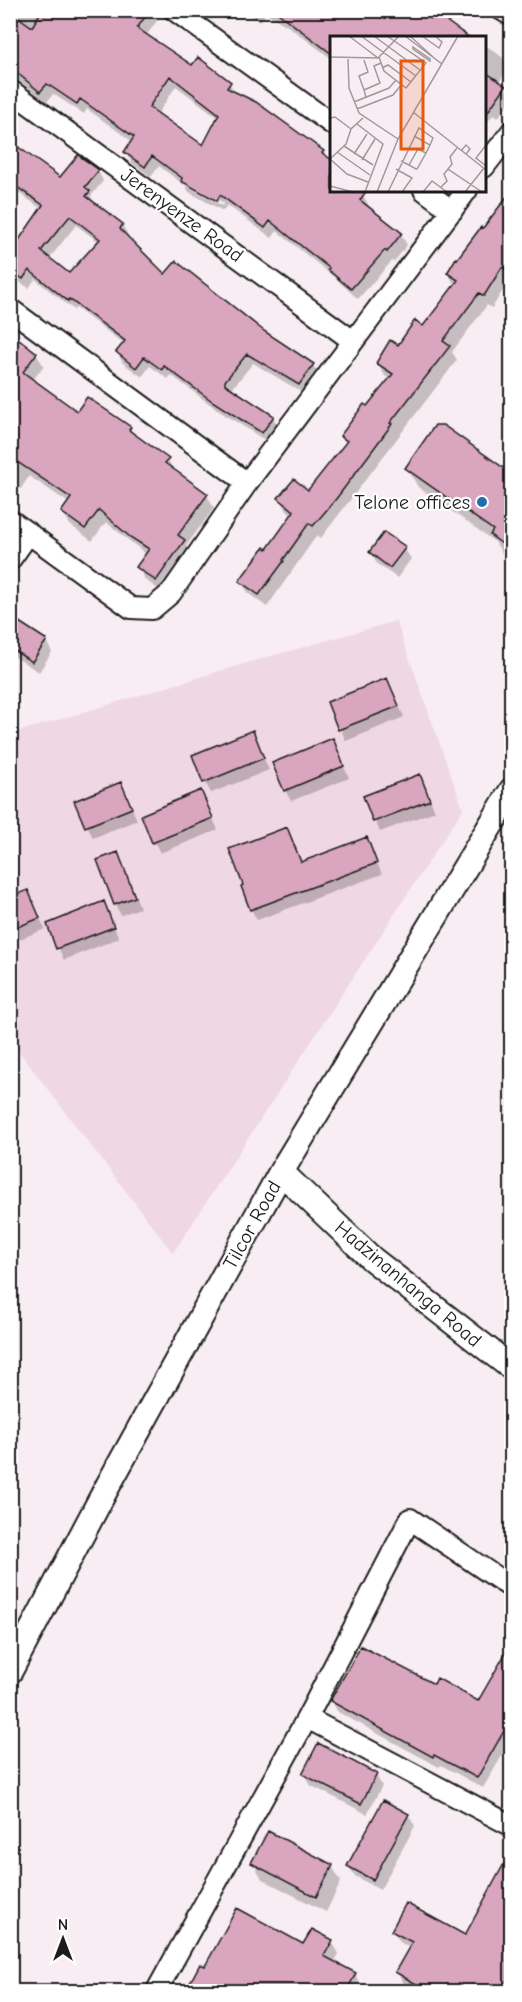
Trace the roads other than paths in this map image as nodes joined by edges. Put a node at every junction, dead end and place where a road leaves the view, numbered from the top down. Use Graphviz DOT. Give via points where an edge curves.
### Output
graph roads {
  1 [pos="174,10"];
  2 [pos="502,10"];
  3 [pos="512,16"];
  4 [pos="10,90"];
  5 [pos="330,123"];
  6 [pos="512,131"];
  7 [pos="486,164"];
  8 [pos="427,192"];
  9 [pos="466,192"];
  10 [pos="452,211"];
  11 [pos="10,309"];
  12 [pos="353,341"];
  13 [pos="247,483"];
  14 [pos="10,520"];
  15 [pos="29,533"];
  16 [pos="10,560"];
  17 [pos="512,790"];
  18 [pos="281,1172"];
  19 [pos="512,1368"];
  20 [pos="512,1588"];
  21 [pos="10,1671"];
  22 [pos="307,1718"];
  23 [pos="512,1826"];
  24 [pos="156,1992"];
  1 -- 5 [label="street"];
  2 -- 3 [label="street"];
  4 -- 12 [label="street, Jerenyenze Road"];
  6 -- 7 [label="street"];
  8 -- 10 [label="street"];
  9 -- 10 [label="street"];
  10 -- 12 [label="street"];
  11 -- 13 [label="street"];
  12 -- 13 [label="street"];
  13 -- 15 [label="street" via="171,593 152,609 131,608"];
  14 -- 15 [label="street"];
  15 -- 16 [label="street"];
  17 -- 18 [label="street, Tilcor Road"];
  18 -- 19 [label="street, Hadzinanhanga Road" via="372,1259"];
  18 -- 21 [label="street, Tilcor Road"];
  20 -- 22 [label="street" via="410,1519"];
  22 -- 23 [label="street"];
  22 -- 24 [label="street"];
}
